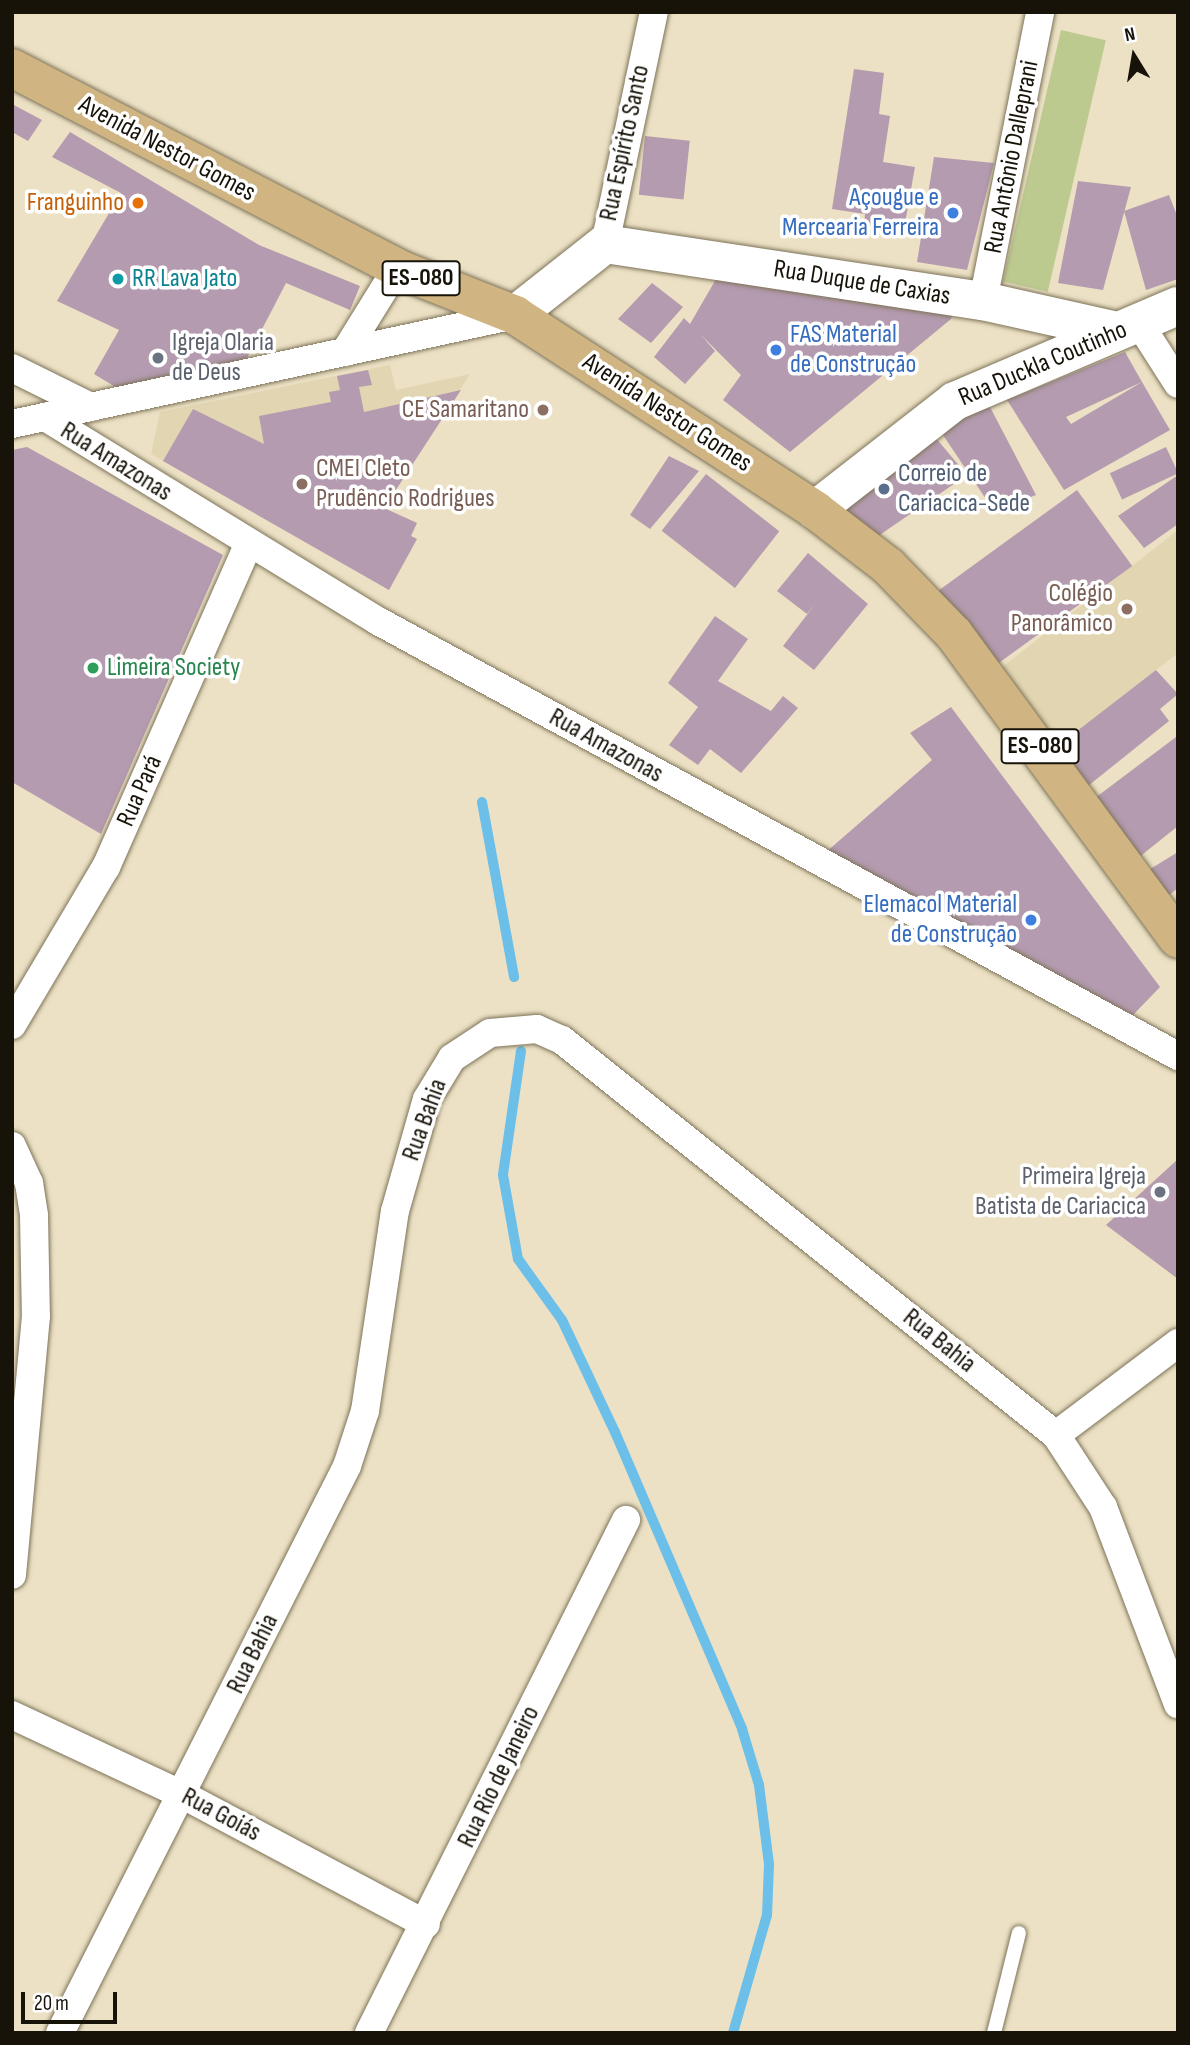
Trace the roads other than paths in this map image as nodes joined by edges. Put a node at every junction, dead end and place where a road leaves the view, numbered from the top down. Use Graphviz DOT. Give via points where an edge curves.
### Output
graph roads {
  1 [pos="654,12"];
  2 [pos="1040,12"];
  3 [pos="12,68"];
  4 [pos="605,244"];
  5 [pos="397,268"];
  6 [pos="996,304"];
  7 [pos="515,315"];
  8 [pos="1157,316"];
  9 [pos="345,352"];
  10 [pos="12,368"];
  11 [pos="999,380"];
  12 [pos="1178,384"];
  13 [pos="91,407"];
  14 [pos="46,417"];
  15 [pos="12,424"];
  16 [pos="815,510"];
  17 [pos="248,545"];
  18 [pos="1178,939"];
  19 [pos="12,1025"];
  20 [pos="1178,1056"];
  21 [pos="12,1146"];
  22 [pos="1178,1343"];
  23 [pos="1056,1435"];
  24 [pos="626,1520"];
  25 [pos="13,1571"];
  26 [pos="1176,1691"];
  27 [pos="12,1715"];
  28 [pos="183,1795"];
  29 [pos="426,1924"];
  30 [pos="1019,1933"];
  31 [pos="60,2033"];
  32 [pos="369,2033"];
  33 [pos="994,2033"];
  1 -- 4 [label="street, Rua Espírito Santo"];
  2 -- 6 [label="street, Rua Antônio Dalleprani"];
  3 -- 5 [label="main road, Avenida Nestor Gomes / ES-080"];
  4 -- 6 [label="street, Rua Duque de Caxias"];
  4 -- 7 [label="street, Rua Espírito Santo"];
  5 -- 7 [label="main road, Avenida Nestor Gomes / ES-080"];
  5 -- 9 [label="street"];
  6 -- 8 [label="street, Rua Duque de Caxias"];
  6 -- 11 [label="street" via="1021,317 1019,346"];
  7 -- 9 [label="street"];
  7 -- 16 [label="main road, Avenida Nestor Gomes / ES-080"];
  8 -- 11 [label="street, Rua Duckla Coutinho"];
  8 -- 12 [label="street"];
  9 -- 13 [label="street"];
  10 -- 13 [label="street"];
  11 -- 16 [label="street, Rua Duckla Coutinho" via="955,401"];
  13 -- 14 [label="street"];
  14 -- 15 [label="street"];
  14 -- 17 [label="street, Rua Amazonas"];
  16 -- 18 [label="main road, Avenida Nestor Gomes / ES-080" via="888,566 954,634"];
  17 -- 19 [label="street, Rua Pará" via="106,867"];
  17 -- 20 [label="street, Rua Amazonas"];
  21 -- 25 [label="street" via="29,1183 34,1216 36,1316"];
  22 -- 23 [label="street"];
  23 -- 26 [label="street, Rua Bahia" via="1103,1507"];
  23 -- 28 [label="street, Rua Bahia" via="562,1040 537,1029 511,1029 469,1042 437,1077 416,1132 395,1211 360,1435"];
  24 -- 29 [label="street, Rua Rio de Janeiro"];
  27 -- 28 [label="street, Rua Goiás"];
  28 -- 29 [label="street, Rua Goiás"];
  28 -- 31 [label="street, Rua Bahia"];
  29 -- 32 [label="street, Rua Rio de Janeiro"];
  30 -- 33 [label="lane"];
}
